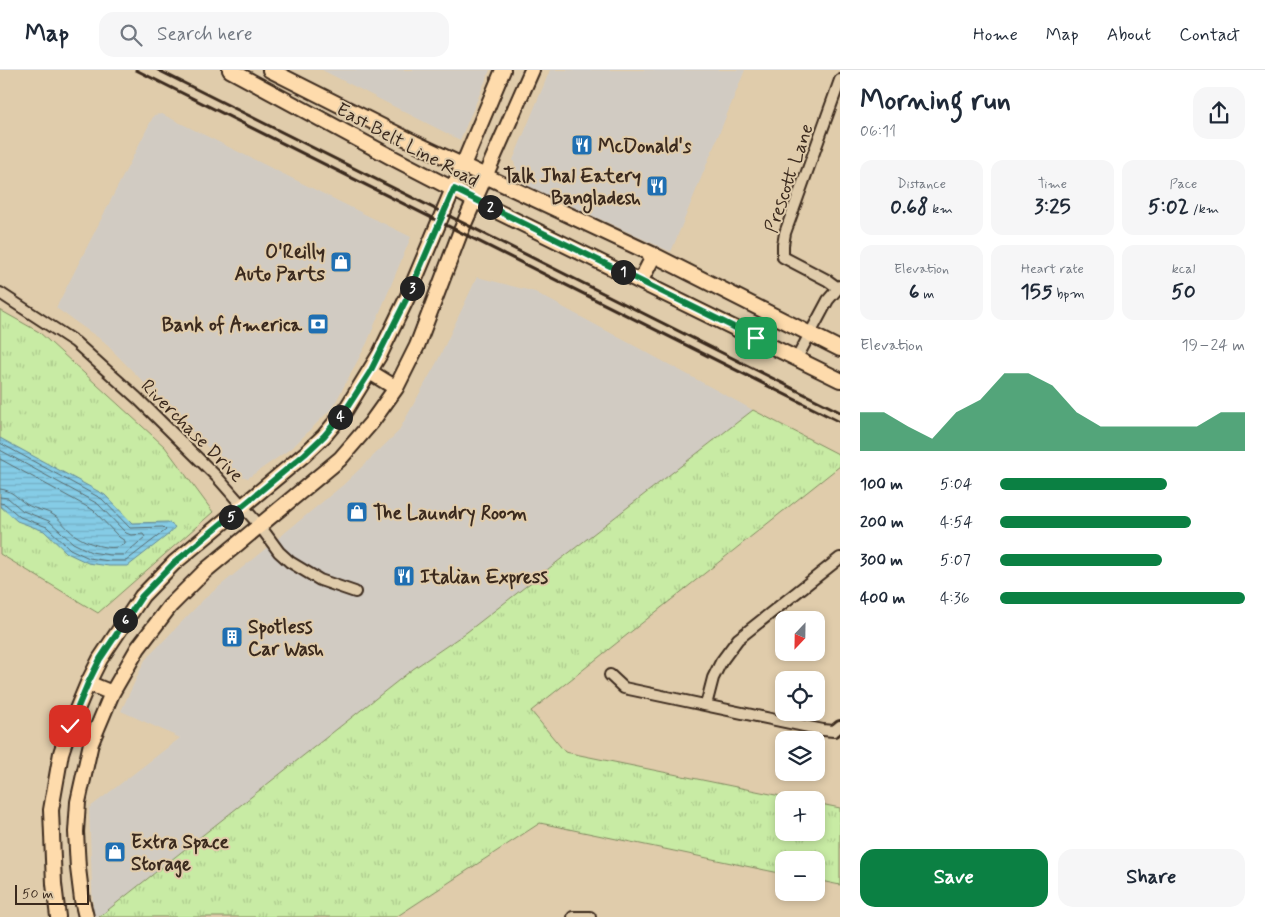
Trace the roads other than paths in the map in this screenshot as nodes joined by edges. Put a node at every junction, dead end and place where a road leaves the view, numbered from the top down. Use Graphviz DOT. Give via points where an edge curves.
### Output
graph roads {
  1 [pos="230,70"];
  2 [pos="270,70"];
  3 [pos="503,70"];
  4 [pos="532,70"];
  5 [pos="840,80"];
  6 [pos="463,166"];
  7 [pos="484,177"];
  8 [pos="454,189"];
  9 [pos="474,200"];
  10 [pos="654,255"];
  11 [pos="641,280"];
  12 [pos="839,287"];
  13 [pos="0,294"];
  14 [pos="811,334"];
  15 [pos="840,349"];
  16 [pos="797,358"];
  17 [pos="370,372"];
  18 [pos="840,380"];
  19 [pos="396,388"];
  20 [pos="243,506"];
  21 [pos="260,526"];
  22 [pos="840,558"];
  23 [pos="355,592"];
  24 [pos="610,676"];
  25 [pos="88,683"];
  26 [pos="112,693"];
  27 [pos="706,705"];
  28 [pos="840,726"];
  29 [pos="58,917"];
  30 [pos="86,917"];
  31 [pos="573,917"];
  32 [pos="590,917"];
  1 -- 8 [label="main road, East Belt Line Road"];
  2 -- 6 [label="main road, East Belt Line Road"];
  3 -- 6 [label="main road"];
  4 -- 7 [label="main road"];
  5 -- 12 [label="street, Prescott Lane" via="783,245 783,257"];
  6 -- 7 [label="main road, East Belt Line Road"];
  6 -- 8 [label="main road"];
  7 -- 9 [label="main road"];
  7 -- 10 [label="main road, East Belt Line Road"];
  8 -- 9 [label="main road, East Belt Line Road"];
  8 -- 17 [label="main road" via="407,298"];
  9 -- 11 [label="main road, East Belt Line Road"];
  9 -- 19 [label="main road" via="418,346"];
  10 -- 11 [label="main road"];
  10 -- 14 [label="main road, East Belt Line Road"];
  11 -- 16 [label="main road, East Belt Line Road"];
  12 -- 14 [label="street" via="828,300"];
  13 -- 20 [label="street, Riverchase Drive" via="75,342 137,398"];
  14 -- 15 [label="main road, East Belt Line Road"];
  14 -- 16 [label="street"];
  16 -- 18 [label="main road, East Belt Line Road"];
  17 -- 19 [label="main road"];
  17 -- 20 [label="main road" via="324,436"];
  19 -- 21 [label="main road" via="340,459"];
  20 -- 21 [label="street, Riverchase Drive"];
  20 -- 25 [label="main road" via="174,563 142,596 114,636"];
  21 -- 23 [label="street, Riverchase Drive" via="290,562 320,580"];
  21 -- 26 [label="main road" via="206,570 170,606 138,648"];
  22 -- 27 [label="street" via="732,645 713,678"];
  24 -- 27 [label="street" via="624,688"];
  25 -- 26 [label="main road"];
  25 -- 29 [label="main road" via="61,753 51,810"];
  26 -- 30 [label="main road" via="91,743 78,802 78,868"];
  27 -- 28 [label="street" via="823,730 834,731"];
  31 -- 32 [label="street"];
}
